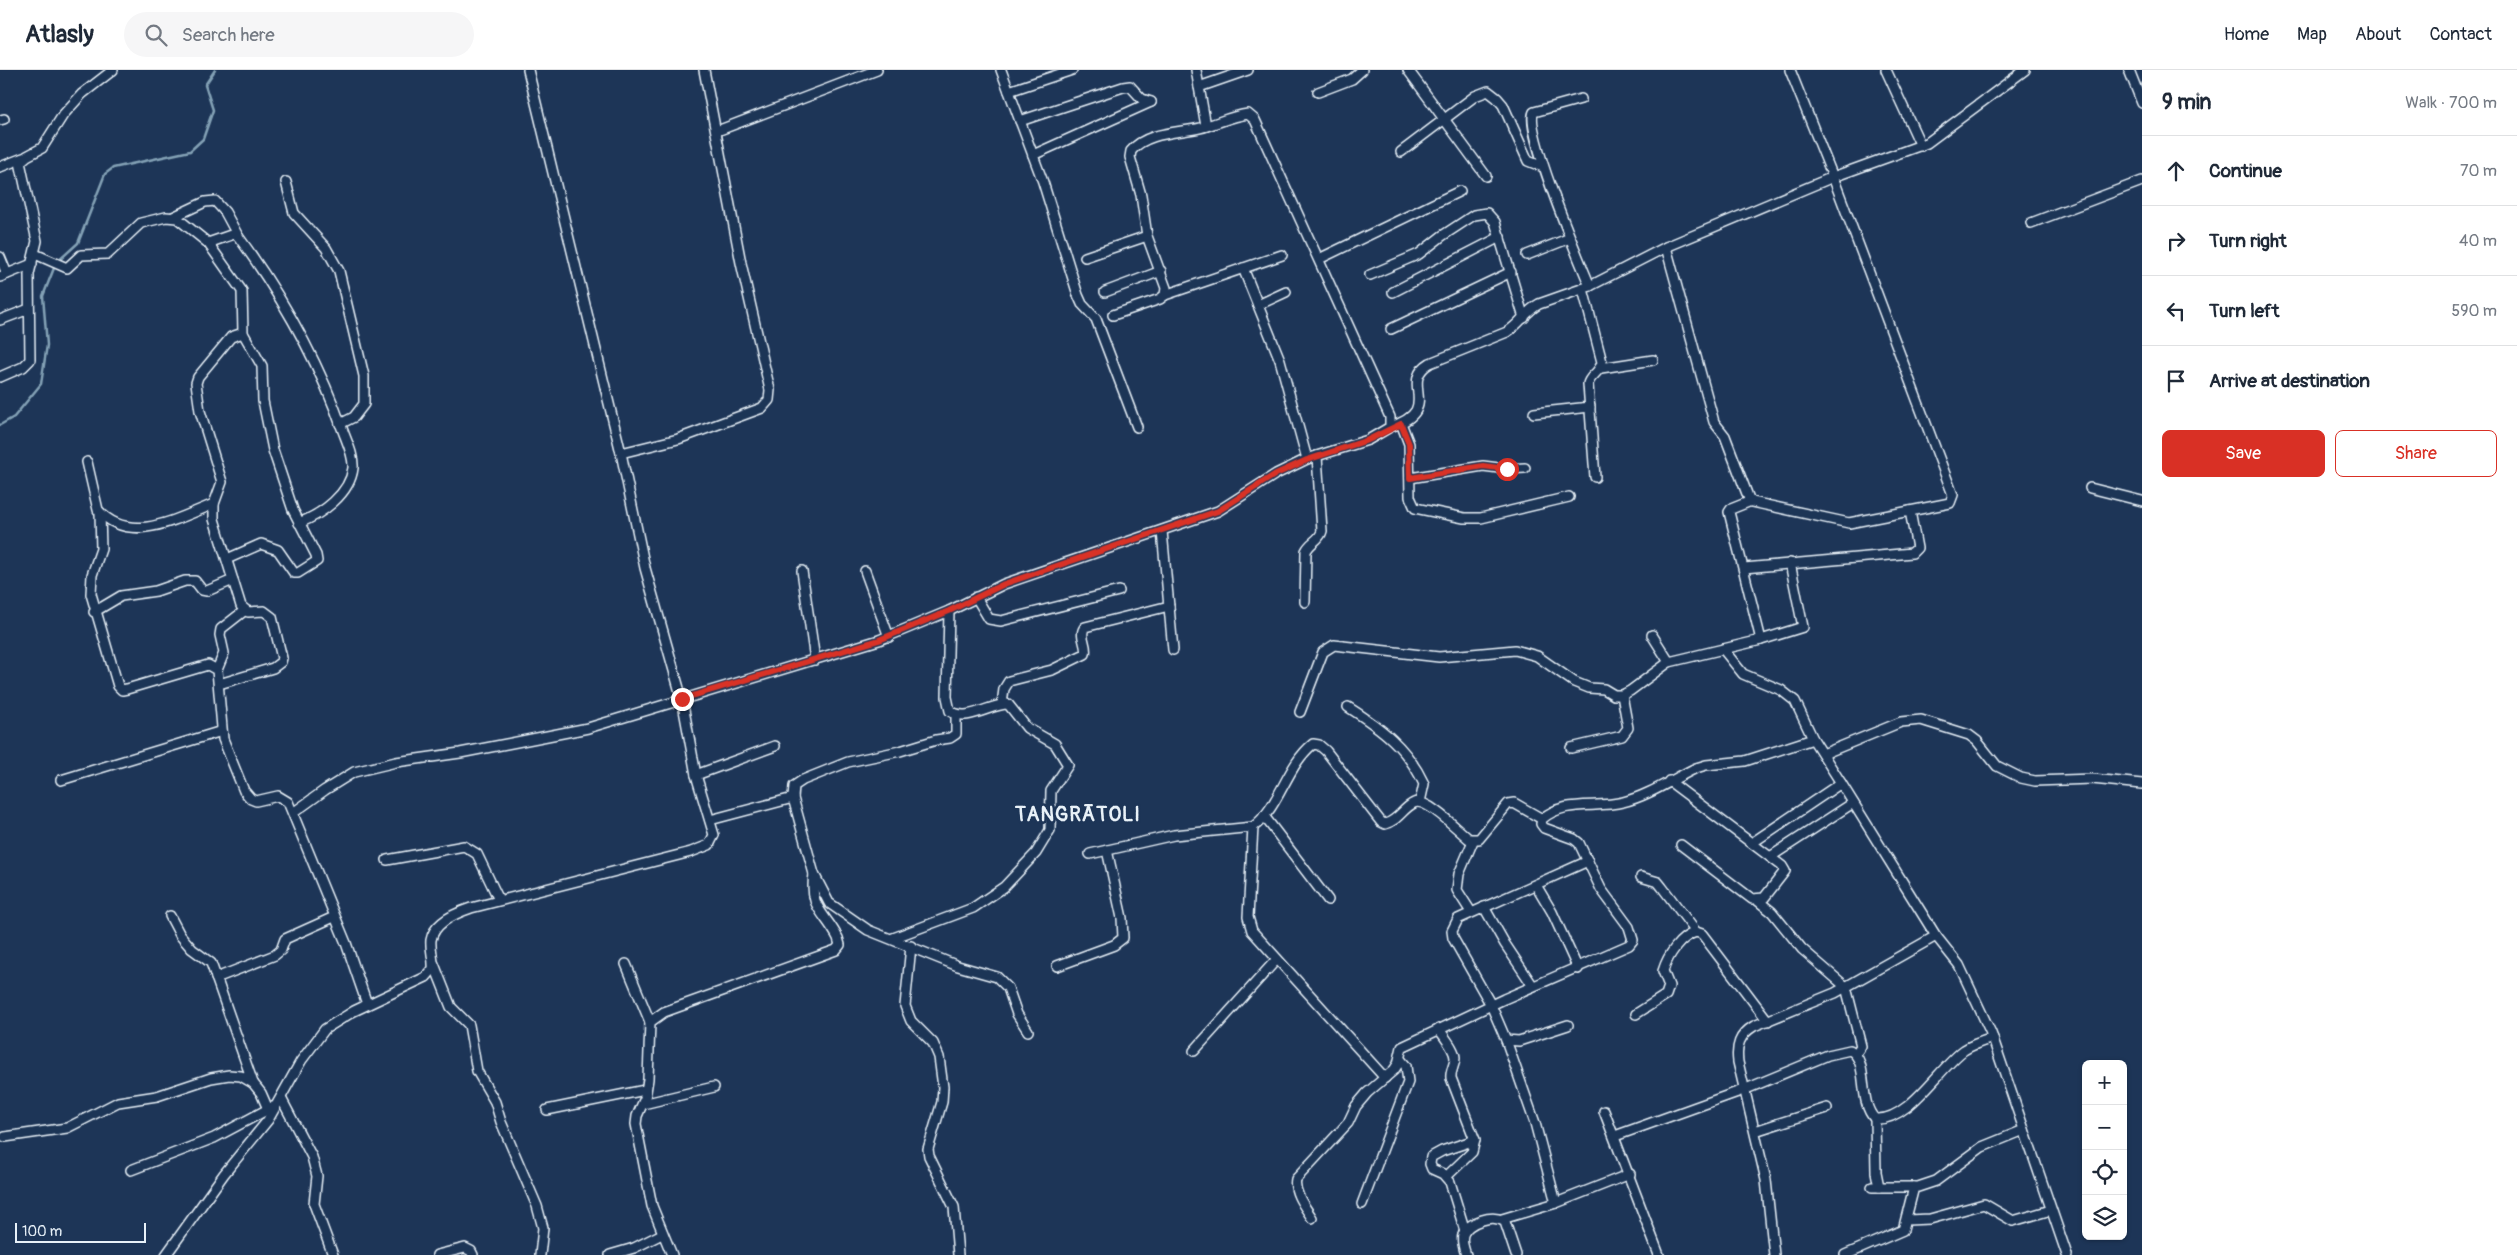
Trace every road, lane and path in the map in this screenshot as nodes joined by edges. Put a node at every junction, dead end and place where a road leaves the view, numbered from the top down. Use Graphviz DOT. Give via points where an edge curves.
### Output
graph roads {
  1 [pos="112,70"];
  2 [pos="528,70"];
  3 [pos="704,70"];
  4 [pos="877,70"];
  5 [pos="1000,70"];
  6 [pos="1072,70"];
  7 [pos="1196,70"];
  8 [pos="1248,70"];
  9 [pos="1362,70"];
  10 [pos="1790,70"];
  11 [pos="1886,70"];
  12 [pos="2025,70"];
  13 [pos="2129,70"];
  14 [pos="1412,71"];
  15 [pos="1200,87"];
  16 [pos="1009,91"];
  17 [pos="1318,92"];
  18 [pos="1581,99"];
  19 [pos="2142,103"];
  20 [pos="1444,119"];
  21 [pos="1020,121"];
  22 [pos="1206,126"];
  23 [pos="717,131"];
  24 [pos="1921,146"];
  25 [pos="1401,152"];
  26 [pos="1033,155"];
  27 [pos="23,158"];
  28 [pos="0,167"];
  29 [pos="1543,167"];
  30 [pos="1486,176"];
  31 [pos="1833,177"];
  32 [pos="2142,181"];
  33 [pos="286,182"];
  34 [pos="1460,191"];
  35 [pos="173,216"];
  36 [pos="2031,222"];
  37 [pos="238,236"];
  38 [pos="1147,236"];
  39 [pos="1500,237"];
  40 [pos="1570,238"];
  41 [pos="208,243"];
  42 [pos="1666,247"];
  43 [pos="35,254"];
  44 [pos="1527,254"];
  45 [pos="1282,255"];
  46 [pos="0,257"];
  47 [pos="1085,257"];
  48 [pos="1319,259"];
  49 [pos="32,264"];
  50 [pos="1243,268"];
  51 [pos="1161,271"];
  52 [pos="1511,272"];
  53 [pos="3,275"];
  54 [pos="1370,275"];
  55 [pos="1586,287"];
  56 [pos="1104,292"];
  57 [pos="1286,292"];
  58 [pos="1393,292"];
  59 [pos="1165,295"];
  60 [pos="1258,305"];
  61 [pos="29,308"];
  62 [pos="1114,315"];
  63 [pos="1524,318"];
  64 [pos="0,320"];
  65 [pos="1391,329"];
  66 [pos="243,333"];
  67 [pos="1653,360"];
  68 [pos="1601,368"];
  69 [pos="0,377"];
  70 [pos="1590,408"];
  71 [pos="1534,413"];
  72 [pos="340,424"];
  73 [pos="1401,424"];
  74 [pos="1136,427"];
  75 [pos="1390,427"];
  76 [pos="621,454"];
  77 [pos="1317,456"];
  78 [pos="1307,460"];
  79 [pos="87,462"];
  80 [pos="1525,468"];
  81 [pos="1596,477"];
  82 [pos="1410,478"];
  83 [pos="2090,488"];
  84 [pos="1569,497"];
  85 [pos="1751,501"];
  86 [pos="2142,501"];
  87 [pos="214,504"];
  88 [pos="1910,511"];
  89 [pos="100,513"];
  90 [pos="300,523"];
  91 [pos="1162,531"];
  92 [pos="226,559"];
  93 [pos="1790,563"];
  94 [pos="1744,568"];
  95 [pos="802,571"];
  96 [pos="865,571"];
  97 [pos="233,580"];
  98 [pos="1119,592"];
  99 [pos="976,597"];
  100 [pos="1305,602"];
  101 [pos="1169,606"];
  102 [pos="244,611"];
  103 [pos="949,611"];
  104 [pos="94,612"];
  105 [pos="1652,636"];
  106 [pos="890,637"];
  107 [pos="1761,640"];
  108 [pos="1723,649"];
  109 [pos="1173,650"];
  110 [pos="815,660"];
  111 [pos="1669,662"];
  112 [pos="217,670"];
  113 [pos="219,684"];
  114 [pos="1622,695"];
  115 [pos="682,699"];
  116 [pos="1002,704"];
  117 [pos="1348,708"];
  118 [pos="1300,712"];
  119 [pos="956,715"];
  120 [pos="222,731"];
  121 [pos="1813,739"];
  122 [pos="775,746"];
  123 [pos="1571,748"];
  124 [pos="1822,754"];
  125 [pos="696,775"];
  126 [pos="61,780"];
  127 [pos="1669,781"];
  128 [pos="1841,783"];
  129 [pos="2142,784"];
  130 [pos="793,798"];
  131 [pos="1420,802"];
  132 [pos="1853,803"];
  133 [pos="294,814"];
  134 [pos="1264,816"];
  135 [pos="1542,819"];
  136 [pos="710,820"];
  137 [pos="1253,827"];
  138 [pos="1473,841"];
  139 [pos="1752,843"];
  140 [pos="1681,845"];
  141 [pos="1108,850"];
  142 [pos="1090,854"];
  143 [pos="1770,857"];
  144 [pos="387,860"];
  145 [pos="1588,861"];
  146 [pos="814,874"];
  147 [pos="1641,877"];
  148 [pos="1536,885"];
  149 [pos="499,900"];
  150 [pos="1328,900"];
  151 [pos="1757,900"];
  152 [pos="1484,907"];
  153 [pos="1472,912"];
  154 [pos="170,916"];
  155 [pos="334,917"];
  156 [pos="1696,932"];
  157 [pos="1936,936"];
  158 [pos="893,938"];
  159 [pos="911,946"];
  160 [pos="1277,959"];
  161 [pos="433,964"];
  162 [pos="626,964"];
  163 [pos="1058,966"];
  164 [pos="1578,969"];
  165 [pos="216,978"];
  166 [pos="1533,986"];
  167 [pos="1846,987"];
  168 [pos="367,1004"];
  169 [pos="1491,1005"];
  170 [pos="1636,1014"];
  171 [pos="1768,1021"];
  172 [pos="650,1022"];
  173 [pos="1568,1025"];
  174 [pos="1439,1029"];
  175 [pos="1028,1031"];
  176 [pos="1993,1038"];
  177 [pos="1506,1040"];
  178 [pos="1194,1050"];
  179 [pos="1856,1054"];
  180 [pos="1400,1059"];
  181 [pos="1384,1078"];
  182 [pos="253,1083"];
  183 [pos="714,1087"];
  184 [pos="1746,1089"];
  185 [pos="645,1090"];
  186 [pos="276,1104"];
  187 [pos="643,1104"];
  188 [pos="1827,1108"];
  189 [pos="548,1110"];
  190 [pos="1604,1111"];
  191 [pos="1875,1119"];
  192 [pos="2024,1130"];
  193 [pos="1755,1131"];
  194 [pos="1614,1136"];
  195 [pos="5,1137"];
  196 [pos="1474,1140"];
  197 [pos="131,1170"];
  198 [pos="1630,1174"];
  199 [pos="1447,1176"];
  200 [pos="1914,1187"];
  201 [pos="1556,1203"];
  202 [pos="1362,1204"];
  203 [pos="2052,1210"];
  204 [pos="1312,1218"];
  205 [pos="1502,1219"];
  206 [pos="1907,1220"];
  207 [pos="1464,1230"];
  208 [pos="662,1234"];
  209 [pos="166,1255"];
  210 [pos="333,1255"];
  211 [pos="437,1255"];
  212 [pos="473,1255"];
  213 [pos="540,1255"];
  214 [pos="610,1255"];
  215 [pos="672,1255"];
  216 [pos="958,1255"];
  217 [pos="1466,1255"];
  218 [pos="1516,1255"];
  219 [pos="1659,1255"];
  220 [pos="1774,1255"];
  221 [pos="1845,1255"];
  222 [pos="2067,1255"];
  1 -- 27 [label="street" via="82,94 63,115 42,148"];
  2 -- 76 [label="street"];
  3 -- 23 [label="street"];
  4 -- 23 [label="street"];
  5 -- 16 [label="street"];
  6 -- 16 [label="street"];
  7 -- 15 [label="street"];
  8 -- 15 [label="street"];
  9 -- 17 [label="street" via="1352,78"];
  10 -- 31 [label="street"];
  11 -- 24 [label="street"];
  12 -- 24 [label="street" via="1945,132"];
  13 -- 19 [label="street"];
  14 -- 20 [label="street"];
  15 -- 22 [label="street"];
  16 -- 21 [label="street"];
  18 -- 29 [label="street" via="1540,110 1531,116"];
  20 -- 25 [label="street"];
  20 -- 29 [label="street" via="1481,92 1492,93 1507,114 1528,161"];
  20 -- 30 [label="street"];
  21 -- 26 [label="street"];
  21 -- 26 [label="street" via="1123,87 1130,86 1142,99 1151,102"];
  22 -- 38 [label="street" via="1165,134 1140,143 1131,151 1142,195"];
  22 -- 48 [label="street" via="1240,115 1252,116"];
  23 -- 76 [label="street" via="741,263 770,390 769,400 762,408 678,439"];
  24 -- 31 [label="street"];
  26 -- 74 [label="street" via="1078,295 1096,319"];
  27 -- 28 [label="street"];
  27 -- 43 [label="street" via="20,166 37,241"];
  29 -- 40 [label="street"];
  31 -- 42 [label="street"];
  31 -- 88 [label="street" via="1953,495 1950,504"];
  32 -- 36 [label="street"];
  33 -- 72 [label="street" via="294,213 326,248 339,271 364,376 364,404 354,416"];
  34 -- 48 [label="street"];
  35 -- 37 [label="street" via="215,201"];
  35 -- 41 [label="street"];
  35 -- 43 [label="street" via="141,223 108,254 81,256 67,268"];
  37 -- 41 [label="street" via="229,235"];
  37 -- 72 [label="street" via="294,326 327,387"];
  38 -- 47 [label="street"];
  38 -- 51 [label="street"];
  39 -- 52 [label="street"];
  39 -- 54 [label="street" via="1492,217 1481,213 1454,227 1412,258"];
  39 -- 58 [label="street"];
  40 -- 44 [label="street"];
  40 -- 55 [label="street"];
  41 -- 66 [label="street" via="242,291"];
  42 -- 55 [label="street"];
  42 -- 85 [label="street" via="1714,422 1725,436"];
  43 -- 49 [label="street"];
  45 -- 50 [label="street"];
  46 -- 53 [label="street"];
  48 -- 75 [label="street" via="1390,417"];
  49 -- 53 [label="street"];
  49 -- 61 [label="street"];
  50 -- 59 [label="street"];
  50 -- 60 [label="street"];
  51 -- 56 [label="street"];
  51 -- 59 [label="street"];
  52 -- 63 [label="street"];
  52 -- 65 [label="street"];
  55 -- 63 [label="street" via="1539,304"];
  55 -- 68 [label="street"];
  57 -- 60 [label="street"];
  59 -- 62 [label="street"];
  60 -- 78 [label="street" via="1280,360"];
  61 -- 64 [label="street"];
  61 -- 69 [label="street" via="30,360 23,367"];
  63 -- 73 [label="street" via="1507,332 1421,368 1417,375 1415,414"];
  66 -- 87 [label="street" via="231,337 196,383 200,411 222,482"];
  66 -- 90 [label="street" via="262,366 263,401 274,450"];
  67 -- 68 [label="street"];
  68 -- 70 [label="street" via="1589,379"];
  70 -- 71 [label="street"];
  70 -- 81 [label="street"];
  72 -- 90 [label="street" via="352,457 351,476 327,509"];
  73 -- 75 [label="street"];
  73 -- 82 [label="street" via="1410,449"];
  75 -- 77 [label="street" via="1368,440"];
  76 -- 115 [label="street" via="645,568"];
  77 -- 78 [label="street"];
  77 -- 100 [label="street" via="1322,531 1306,551"];
  78 -- 91 [label="street" via="1276,474 1218,511"];
  79 -- 89 [label="street"];
  80 -- 82 [label="street" via="1483,466"];
  82 -- 84 [label="street" via="1410,497 1415,508 1464,518 1489,517"];
  83 -- 86 [label="street"];
  85 -- 88 [label="street" via="1849,523"];
  85 -- 94 [label="street" via="1730,509"];
  87 -- 89 [label="street" via="158,526 147,527 123,526"];
  87 -- 92 [label="street" via="214,519"];
  88 -- 93 [label="street" via="1916,548 1912,553"];
  89 -- 104 [label="street" via="101,548 90,584"];
  90 -- 92 [label="street" via="317,561 298,574 291,570 278,550 261,544"];
  91 -- 99 [label="street" via="1004,584"];
  91 -- 101 [label="street"];
  92 -- 97 [label="street"];
  93 -- 94 [label="street"];
  93 -- 107 [label="street" via="1803,627"];
  94 -- 107 [label="street"];
  95 -- 110 [label="street"];
  96 -- 106 [label="street"];
  97 -- 102 [label="street"];
  97 -- 104 [label="street" via="207,591 195,581 185,580 156,591 113,599"];
  98 -- 99 [label="street" via="1000,622 989,619"];
  99 -- 103 [label="street"];
  101 -- 109 [label="street"];
  101 -- 116 [label="street" via="1085,627 1082,633 1085,654 1052,670 1009,681"];
  102 -- 112 [label="street" via="221,629 224,653"];
  102 -- 113 [label="street" via="264,612 272,617 282,662 273,668"];
  103 -- 106 [label="street"];
  103 -- 119 [label="street" via="948,698 950,711"];
  104 -- 112 [label="street" via="114,676 122,690 208,665"];
  105 -- 111 [label="street"];
  106 -- 110 [label="street"];
  107 -- 108 [label="street"];
  108 -- 111 [label="street"];
  108 -- 121 [label="street" via="1743,674 1789,696"];
  110 -- 115 [label="street"];
  111 -- 114 [label="street"];
  112 -- 113 [label="street"];
  113 -- 120 [label="street"];
  114 -- 118 [label="street" via="1574,682 1537,656 1515,650 1439,657 1334,645 1322,652"];
  114 -- 123 [label="street" via="1627,732"];
  115 -- 125 [label="street"];
  115 -- 133 [label="street" via="581,729 354,772"];
  116 -- 119 [label="street" via="965,716"];
  116 -- 158 [label="street" via="1013,708 1028,728 1051,740 1067,761 1067,769 1051,791 1050,830 1036,852 991,898 956,916"];
  117 -- 131 [label="street" via="1380,728 1398,745 1424,784"];
  119 -- 130 [label="street" via="954,736 848,762 803,780 794,786"];
  120 -- 126 [label="street"];
  120 -- 133 [label="street" via="226,750 247,796 256,801 278,796"];
  121 -- 124 [label="street"];
  121 -- 127 [label="street" via="1745,761 1706,765"];
  122 -- 125 [label="street"];
  124 -- 128 [label="street"];
  124 -- 129 [label="street" via="1901,722 1921,720 1969,735 1997,766 2021,778 2035,781 2092,779"];
  125 -- 136 [label="street"];
  127 -- 135 [label="street" via="1625,802 1566,806"];
  127 -- 139 [label="street"];
  128 -- 132 [label="street"];
  128 -- 139 [label="street"];
  130 -- 136 [label="street"];
  130 -- 146 [label="street"];
  131 -- 134 [label="street" via="1414,803 1392,822 1381,822 1326,751 1313,744 1303,752"];
  131 -- 138 [label="street"];
  132 -- 143 [label="street"];
  132 -- 157 [label="street"];
  133 -- 155 [label="street"];
  134 -- 137 [label="street"];
  134 -- 150 [label="street"];
  135 -- 138 [label="street" via="1514,803 1508,804 1479,839"];
  135 -- 145 [label="street" via="1544,828 1574,838"];
  136 -- 149 [label="street" via="714,835 709,845 702,849"];
  137 -- 141 [label="street" via="1174,835"];
  137 -- 160 [label="street" via="1249,926"];
  138 -- 153 [label="street" via="1457,884 1460,896"];
  139 -- 143 [label="street"];
  140 -- 151 [label="street"];
  141 -- 142 [label="street"];
  141 -- 163 [label="street" via="1123,938"];
  143 -- 151 [label="street" via="1785,871 1764,898"];
  144 -- 149 [label="street" via="464,846 471,848"];
  145 -- 148 [label="street"];
  145 -- 164 [label="street" via="1601,889 1629,927 1633,940 1629,945"];
  146 -- 158 [label="street" via="829,903 868,930"];
  146 -- 172 [label="street" via="812,893 815,904 838,938 840,945 836,950 664,1012"];
  147 -- 156 [label="street" via="1658,882"];
  148 -- 152 [label="street"];
  148 -- 164 [label="street"];
  149 -- 161 [label="street" via="461,911 440,925 431,941"];
  151 -- 167 [label="street" via="1772,912 1802,949"];
  152 -- 153 [label="street"];
  152 -- 166 [label="street"];
  153 -- 169 [label="street" via="1458,919 1452,931 1453,938"];
  154 -- 165 [label="street" via="192,949 211,963"];
  155 -- 165 [label="street" via="285,939 275,955"];
  155 -- 168 [label="street"];
  156 -- 170 [label="street" via="1683,940 1670,955 1663,970 1669,986 1666,995"];
  156 -- 171 [label="street" via="1702,934"];
  157 -- 167 [label="street"];
  157 -- 176 [label="street" via="1959,965"];
  158 -- 159 [label="street"];
  159 -- 175 [label="street" via="1004,982"];
  159 -- 216 [label="street" via="905,1006 907,1015 939,1056 942,1102 928,1149 954,1207"];
  160 -- 178 [label="street"];
  160 -- 181 [label="street"];
  161 -- 168 [label="street" via="426,977"];
  161 -- 213 [label="street" via="451,1007 469,1025 477,1071 498,1108 537,1206 544,1228"];
  162 -- 172 [label="street"];
  164 -- 166 [label="street"];
  165 -- 182 [label="street"];
  166 -- 169 [label="street"];
  167 -- 171 [label="street"];
  167 -- 179 [label="street" via="1861,1046"];
  168 -- 186 [label="street" via="325,1029 301,1060"];
  169 -- 174 [label="street"];
  169 -- 177 [label="street"];
  171 -- 184 [label="street" via="1747,1031 1738,1043 1738,1062"];
  172 -- 185 [label="street" via="650,1065"];
  173 -- 177 [label="street" via="1519,1041"];
  174 -- 180 [label="street" via="1402,1047"];
  174 -- 196 [label="street" via="1454,1053 1456,1064 1450,1072 1451,1078"];
  176 -- 191 [label="street" via="1962,1052 1898,1114"];
  176 -- 192 [label="street"];
  177 -- 201 [label="street" via="1535,1123"];
  179 -- 184 [label="street" via="1850,1050 1828,1054"];
  179 -- 191 [label="street" via="1866,1104"];
  180 -- 181 [label="street"];
  180 -- 202 [label="street" via="1406,1066 1408,1082"];
  181 -- 204 [label="street" via="1367,1093 1348,1123 1296,1179 1298,1194"];
  182 -- 186 [label="street"];
  182 -- 195 [label="street" via="241,1076 211,1078 157,1096 118,1102 67,1128"];
  183 -- 187 [label="street"];
  184 -- 193 [label="street"];
  184 -- 194 [label="street"];
  185 -- 187 [label="street"];
  185 -- 189 [label="street"];
  186 -- 197 [label="street" via="214,1138"];
  186 -- 209 [label="street"];
  186 -- 210 [label="street" via="314,1162 317,1176 314,1204"];
  187 -- 208 [label="street" via="636,1116 636,1124 652,1206"];
  188 -- 193 [label="street"];
  190 -- 194 [label="street"];
  191 -- 200 [label="street" via="1875,1187"];
  192 -- 200 [label="street" via="1982,1147 1936,1181"];
  192 -- 203 [label="street"];
  193 -- 220 [label="street" via="1766,1180"];
  194 -- 198 [label="street"];
  196 -- 199 [label="street" via="1472,1152"];
  196 -- 199 [label="street" via="1431,1158 1432,1169"];
  198 -- 201 [label="street"];
  198 -- 219 [label="street"];
  199 -- 207 [label="street"];
  200 -- 206 [label="street"];
  201 -- 205 [label="street"];
  203 -- 206 [label="street" via="2013,1221 1984,1204 1930,1219"];
  203 -- 222 [label="street"];
  205 -- 207 [label="street" via="1474,1223"];
  205 -- 218 [label="street"];
  206 -- 221 [label="street" via="1898,1233"];
  207 -- 217 [label="street" via="1462,1238"];
  208 -- 214 [label="street"];
  208 -- 215 [label="street"];
  211 -- 212 [label="street" via="465,1248"];
}
